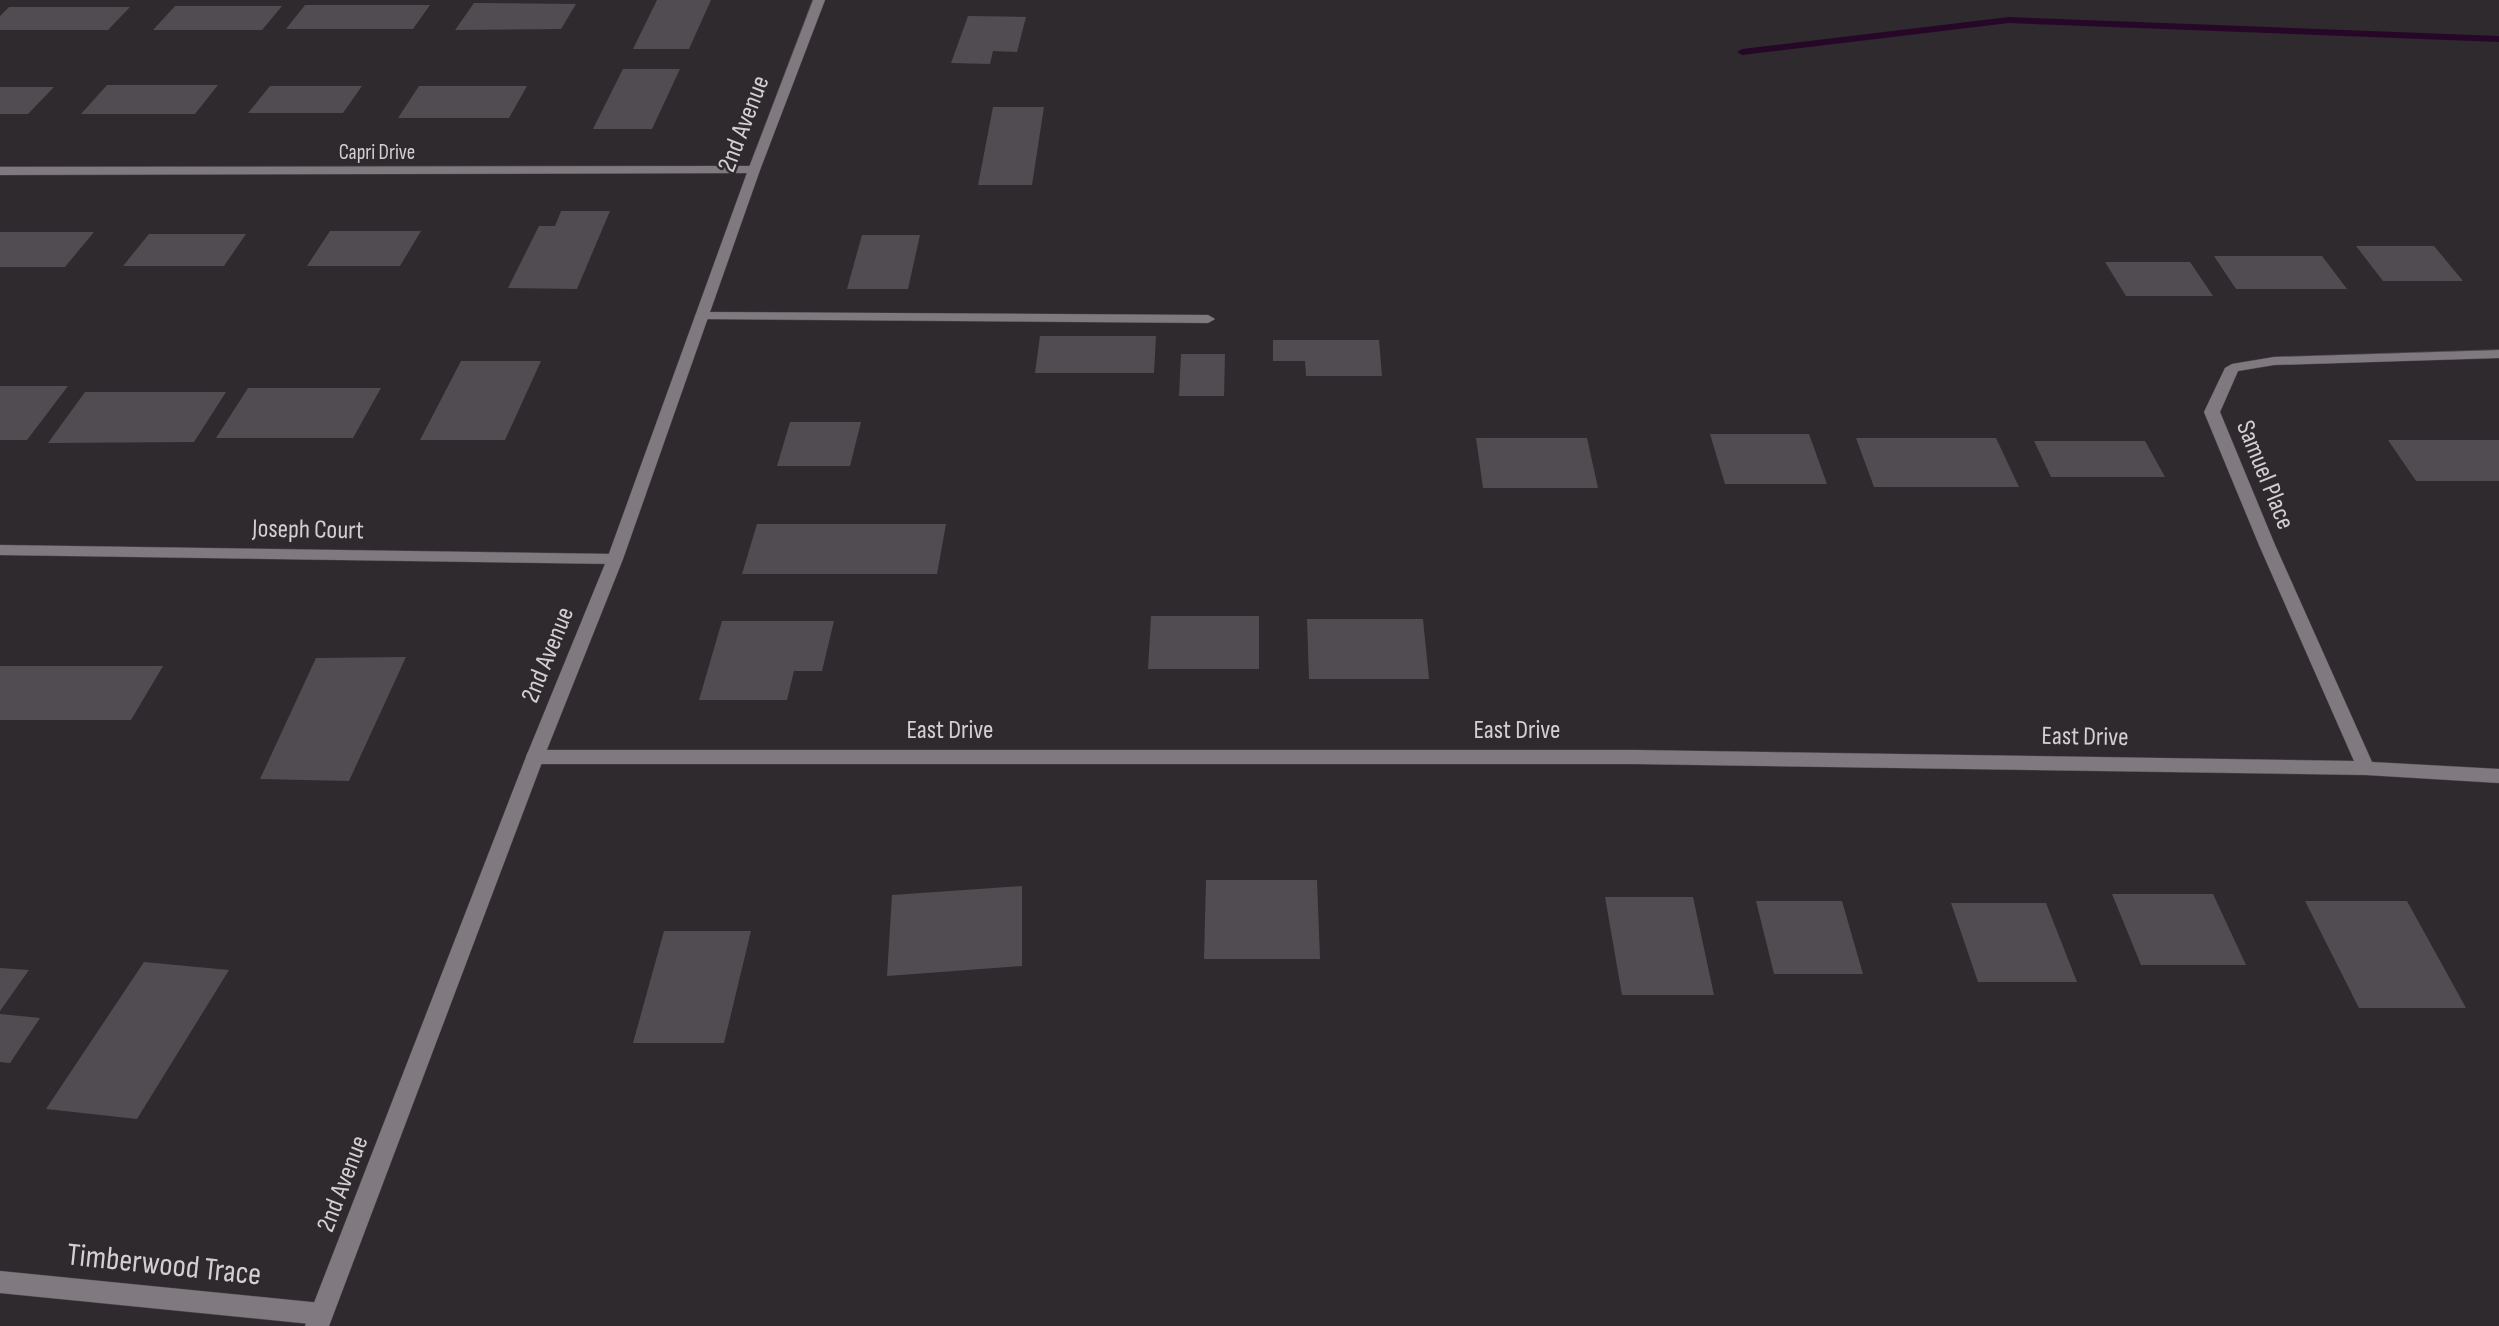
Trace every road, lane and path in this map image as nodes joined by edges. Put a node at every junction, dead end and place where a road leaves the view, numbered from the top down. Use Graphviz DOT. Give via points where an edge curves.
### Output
graph roads {
  1 [pos="819,0"];
  2 [pos="754,170"];
  3 [pos="0,171"];
  4 [pos="702,316"];
  5 [pos="1208,319"];
  6 [pos="2499,354"];
  7 [pos="0,550"];
  8 [pos="615,559"];
  9 [pos="535,757"];
  10 [pos="2366,768"];
  11 [pos="2499,776"];
  12 [pos="0,1282"];
  13 [pos="319,1320"];
  1 -- 2 [label="street, 2nd Avenue"];
  2 -- 3 [label="street, Capri Drive"];
  2 -- 4 [label="street, 2nd Avenue"];
  4 -- 5 [label="street"];
  4 -- 8 [label="street, 2nd Avenue"];
  6 -- 10 [label="street, Samuel Place" via="2274,361 2232,368 2212,412"];
  7 -- 8 [label="street, Joseph Court"];
  8 -- 9 [label="street, 2nd Avenue"];
  9 -- 10 [label="street, East Drive" via="1635,757"];
  9 -- 13 [label="street, 2nd Avenue"];
  10 -- 11 [label="street, East Drive"];
  12 -- 13 [label="street, Timberwood Trace"];
}
